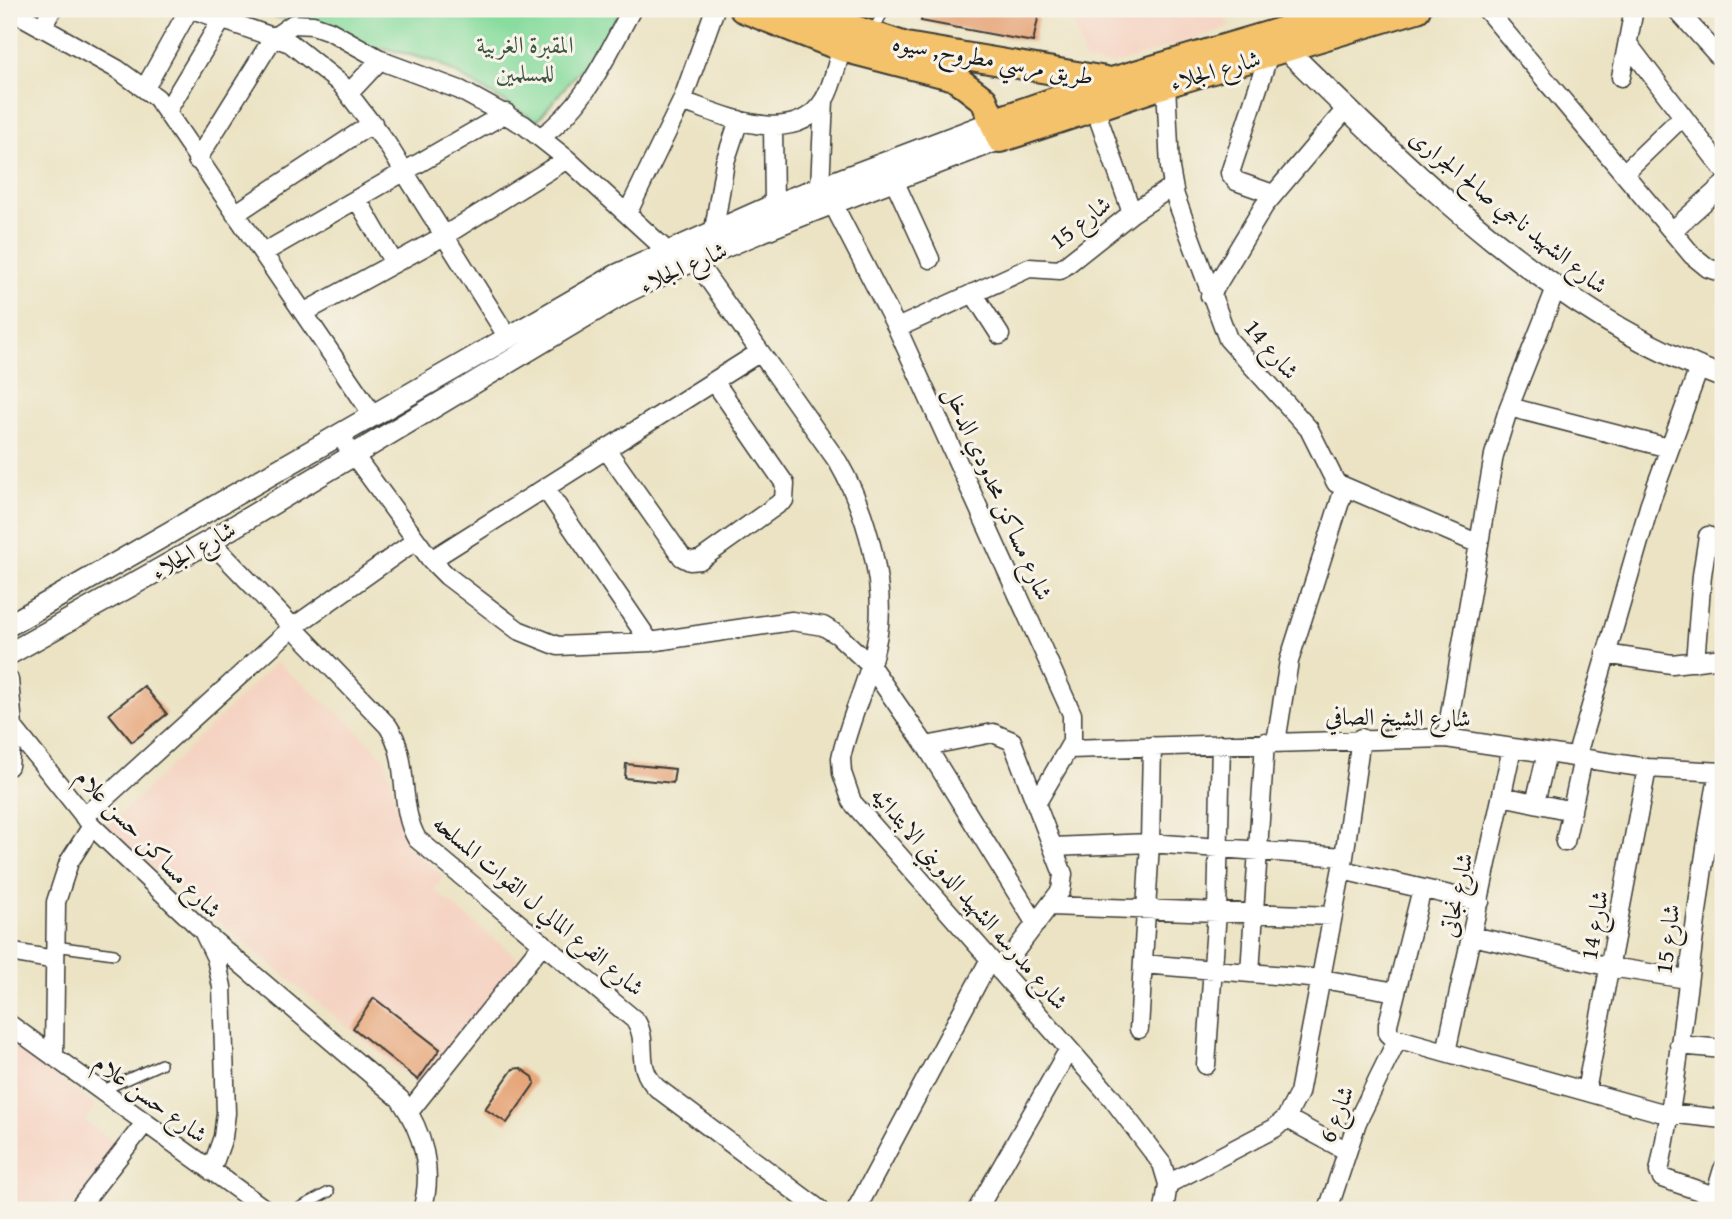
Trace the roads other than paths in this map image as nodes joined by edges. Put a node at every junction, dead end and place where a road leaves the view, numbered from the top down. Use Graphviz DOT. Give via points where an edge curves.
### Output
graph roads {
  1 [pos="9,9"];
  2 [pos="52,9"];
  3 [pos="191,9"];
  4 [pos="632,9"];
  5 [pos="715,9"];
  6 [pos="743,9"];
  7 [pos="795,9"];
  8 [pos="885,9"];
  9 [pos="1357,9"];
  10 [pos="1417,9"];
  11 [pos="1486,9"];
  12 [pos="1634,9"];
  13 [pos="1676,9"];
  14 [pos="221,21"];
  15 [pos="42,28"];
  16 [pos="870,36"];
  17 [pos="273,38"];
  18 [pos="1628,44"];
  19 [pos="842,48"];
  20 [pos="1277,52"];
  21 [pos="381,59"];
  22 [pos="1723,61"];
  23 [pos="1621,77"];
  24 [pos="1112,81"];
  25 [pos="1166,83"];
  26 [pos="145,88"];
  27 [pos="349,93"];
  28 [pos="824,100"];
  29 [pos="682,101"];
  30 [pos="1094,106"];
  31 [pos="1346,109"];
  32 [pos="167,111"];
  33 [pos="506,113"];
  34 [pos="1683,116"];
  35 [pos="739,120"];
  36 [pos="373,123"];
  37 [pos="773,126"];
  38 [pos="997,131"];
  39 [pos="541,137"];
  40 [pos="568,159"];
  41 [pos="197,160"];
  42 [pos="1723,169"];
  43 [pos="404,172"];
  44 [pos="1624,173"];
  45 [pos="894,180"];
  46 [pos="1723,185"];
  47 [pos="1173,186"];
  48 [pos="1273,194"];
  49 [pos="826,195"];
  50 [pos="357,199"];
  51 [pos="774,205"];
  52 [pos="1132,212"];
  53 [pos="234,214"];
  54 [pos="628,214"];
  55 [pos="714,230"];
  56 [pos="1672,231"];
  57 [pos="444,236"];
  58 [pos="667,251"];
  59 [pos="262,253"];
  60 [pos="930,259"];
  61 [pos="695,260"];
  62 [pos="394,263"];
  63 [pos="1723,273"];
  64 [pos="1556,288"];
  65 [pos="973,293"];
  66 [pos="1210,296"];
  67 [pos="305,312"];
  68 [pos="897,328"];
  69 [pos="1000,335"];
  70 [pos="507,336"];
  71 [pos="760,352"];
  72 [pos="1699,368"];
  73 [pos="1723,377"];
  74 [pos="714,381"];
  75 [pos="1509,407"];
  76 [pos="373,415"];
  77 [pos="339,435"];
  78 [pos="1669,448"];
  79 [pos="607,449"];
  80 [pos="353,454"];
  81 [pos="545,488"];
  82 [pos="1344,489"];
  83 [pos="1708,536"];
  84 [pos="210,541"];
  85 [pos="415,541"];
  86 [pos="1479,544"];
  87 [pos="431,560"];
  88 [pos="9,625"];
  89 [pos="292,628"];
  90 [pos="650,642"];
  91 [pos="9,653"];
  92 [pos="1605,654"];
  93 [pos="1723,659"];
  94 [pos="1695,662"];
  95 [pos="870,665"];
  96 [pos="9,680"];
  97 [pos="13,727"];
  98 [pos="1361,738"];
  99 [pos="1446,738"];
  100 [pos="1271,742"];
  101 [pos="1221,744"];
  102 [pos="926,746"];
  103 [pos="1152,746"];
  104 [pos="1512,748"];
  105 [pos="1069,749"];
  106 [pos="1547,753"];
  107 [pos="1579,758"];
  108 [pos="9,766"];
  109 [pos="1647,768"];
  110 [pos="1721,772"];
  111 [pos="1502,796"];
  112 [pos="1535,803"];
  113 [pos="1036,804"];
  114 [pos="1572,811"];
  115 [pos="88,822"];
  116 [pos="1715,834"];
  117 [pos="1565,842"];
  118 [pos="1150,843"];
  119 [pos="1219,846"];
  120 [pos="1053,847"];
  121 [pos="1258,849"];
  122 [pos="1343,863"];
  123 [pos="1422,889"];
  124 [pos="1480,902"];
  125 [pos="1050,906"];
  126 [pos="1146,908"];
  127 [pos="1217,911"];
  128 [pos="1254,913"];
  129 [pos="1333,916"];
  130 [pos="1036,924"];
  131 [pos="203,931"];
  132 [pos="1472,936"];
  133 [pos="543,943"];
  134 [pos="9,952"];
  135 [pos="55,953"];
  136 [pos="114,954"];
  137 [pos="1143,964"];
  138 [pos="995,965"];
  139 [pos="1611,967"];
  140 [pos="1213,969"];
  141 [pos="1250,973"];
  142 [pos="1322,979"];
  143 [pos="1687,979"];
  144 [pos="1396,992"];
  145 [pos="9,1024"];
  146 [pos="1139,1029"];
  147 [pos="1397,1040"];
  148 [pos="1679,1045"];
  149 [pos="1069,1049"];
  150 [pos="1723,1049"];
  151 [pos="1446,1052"];
  152 [pos="54,1057"];
  153 [pos="160,1064"];
  154 [pos="1206,1065"];
  155 [pos="101,1091"];
  156 [pos="1586,1091"];
  157 [pos="409,1112"];
  158 [pos="1671,1114"];
  159 [pos="1286,1118"];
  160 [pos="1723,1119"];
  161 [pos="145,1123"];
  162 [pos="1347,1152"];
  163 [pos="1723,1169"];
  164 [pos="211,1171"];
  165 [pos="1168,1184"];
  166 [pos="329,1192"];
  167 [pos="1719,1198"];
  168 [pos="77,1210"];
  169 [pos="266,1210"];
  170 [pos="295,1210"];
  171 [pos="422,1210"];
  172 [pos="820,1210"];
  173 [pos="856,1210"];
  174 [pos="977,1210"];
  175 [pos="1164,1210"];
  176 [pos="1328,1210"];
  1 -- 15 [label="street"];
  2 -- 15 [label="street"];
  3 -- 14 [label="street"];
  3 -- 26 [label="street"];
  4 -- 39 [label="street" via="583,98 565,120"];
  5 -- 29 [label="street"];
  6 -- 19 [label="main road, طريق مرسي مطروح, سيوه"];
  7 -- 16 [label="main road, طريق مرسي مطروح, سيوه"];
  8 -- 16 [label="lane"];
  9 -- 24 [label="main road, شارع الجلاء"];
  10 -- 20 [label="main road, شارع الجلاء"];
  11 -- 44 [label="street"];
  12 -- 18 [label="street"];
  13 -- 22 [label="street"];
  14 -- 17 [label="street"];
  14 -- 32 [label="street"];
  15 -- 26 [label="street"];
  16 -- 24 [label="main road, طريق مرسي مطروح, سيوه" via="943,54"];
  17 -- 21 [label="street" via="293,24 313,25"];
  17 -- 27 [label="street" via="302,50"];
  17 -- 41 [label="street"];
  18 -- 23 [label="street"];
  18 -- 34 [label="street"];
  19 -- 28 [label="street"];
  19 -- 38 [label="main road, طريق مرسي مطروح, سيوه" via="954,78 984,100"];
  20 -- 25 [label="main road, شارع الجلاء"];
  20 -- 31 [label="street, شارع الشهيد ناجي صالح الجرارى"];
  20 -- 48 [label="street" via="1230,173 1236,181"];
  21 -- 27 [label="street"];
  21 -- 33 [label="street"];
  24 -- 38 [label="main road, شارع الجلاء"];
  25 -- 30 [label="main road, شارع الجلاء"];
  25 -- 47 [label="street, شارع 14"];
  26 -- 32 [label="street"];
  27 -- 36 [label="street"];
  28 -- 37 [label="street" via="802,118"];
  28 -- 49 [label="street"];
  29 -- 35 [label="street"];
  29 -- 54 [label="street"];
  30 -- 38 [label="main road, شارع الجلاء"];
  30 -- 52 [label="street"];
  31 -- 48 [label="street"];
  31 -- 64 [label="street, شارع الشهيد ناجي صالح الجرارى"];
  32 -- 41 [label="street"];
  33 -- 39 [label="street"];
  33 -- 43 [label="street"];
  34 -- 42 [label="street"];
  34 -- 44 [label="street"];
  35 -- 37 [label="street"];
  35 -- 55 [label="street" via="725,162"];
  36 -- 43 [label="street"];
  36 -- 53 [label="street"];
  37 -- 51 [label="street"];
  38 -- 45 [label="street, شارع الجلاء"];
  38 -- 49 [label="street, شارع الجلاء"];
  39 -- 40 [label="street"];
  40 -- 54 [label="street"];
  40 -- 57 [label="street"];
  41 -- 53 [label="street"];
  43 -- 50 [label="street"];
  43 -- 57 [label="street"];
  44 -- 56 [label="street"];
  45 -- 49 [label="street, شارع الجلاء"];
  45 -- 60 [label="street"];
  46 -- 56 [label="street"];
  47 -- 52 [label="street, شارع 15"];
  47 -- 66 [label="street, شارع 14"];
  48 -- 66 [label="street"];
  49 -- 51 [label="street, شارع الجلاء"];
  49 -- 61 [label="street, شارع الجلاء"];
  49 -- 68 [label="street, شارع مساكن محدودي الدخل"];
  50 -- 59 [label="street"];
  50 -- 62 [label="street"];
  51 -- 55 [label="street, شارع الجلاء"];
  52 -- 65 [label="street, شارع 15" via="1060,270 1029,268"];
  53 -- 59 [label="street"];
  54 -- 58 [label="street"];
  55 -- 58 [label="street, شارع الجلاء"];
  56 -- 63 [label="street" via="1700,262"];
  57 -- 62 [label="street"];
  57 -- 70 [label="street"];
  58 -- 70 [label="street, شارع الجلاء"];
  59 -- 67 [label="street"];
  61 -- 71 [label="street, شارع مدرسه الشهيد الدويني الابتدائيه"];
  61 -- 80 [label="street, شارع الجلاء" via="601,306"];
  62 -- 67 [label="street"];
  64 -- 72 [label="street, شارع الشهيد ناجي صالح الجرارى" via="1625,333"];
  64 -- 75 [label="street"];
  65 -- 68 [label="street, شارع 15"];
  65 -- 69 [label="street"];
  66 -- 82 [label="street, شارع 14" via="1228,340 1308,429 1331,476"];
  67 -- 76 [label="street"];
  68 -- 105 [label="street, شارع مساكن محدودي الدخل" via="1072,714 1074,732"];
  70 -- 76 [label="street, شارع الجلاء"];
  71 -- 74 [label="street"];
  71 -- 95 [label="street, شارع مدرسه الشهيد الدويني الابتدائيه" via="838,463 863,514 880,616"];
  72 -- 73 [label="street, شارع الشهيد ناجي صالح الجرارى"];
  72 -- 78 [label="street"];
  74 -- 79 [label="street"];
  74 -- 79 [label="street" via="787,492 784,500 700,561 682,557"];
  75 -- 78 [label="street"];
  75 -- 86 [label="street" via="1494,455"];
  76 -- 77 [label="street, شارع الجلاء"];
  77 -- 80 [label="street"];
  77 -- 88 [label="street, شارع الجلاء"];
  78 -- 92 [label="street"];
  79 -- 81 [label="street"];
  80 -- 84 [label="street, شارع الجلاء"];
  80 -- 85 [label="street"];
  81 -- 87 [label="street"];
  81 -- 90 [label="street"];
  82 -- 86 [label="street"];
  82 -- 100 [label="street" via="1289,661"];
  83 -- 94 [label="street"];
  84 -- 89 [label="street, شارع الفرع المالي ل القوات المسلحه"];
  84 -- 91 [label="street, شارع الجلاء"];
  85 -- 87 [label="street"];
  85 -- 89 [label="street"];
  86 -- 99 [label="street"];
  87 -- 90 [label="street" via="518,630 544,643 572,648"];
  89 -- 115 [label="street"];
  89 -- 133 [label="street, شارع الفرع المالي ل القوات المسلحه" via="394,735 406,813 418,839"];
  90 -- 95 [label="street" via="806,621 838,635"];
  92 -- 94 [label="street" via="1649,663"];
  92 -- 107 [label="street"];
  93 -- 94 [label="street"];
  95 -- 102 [label="street"];
  95 -- 138 [label="street, شارع مدرسه الشهيد الدويني الابتدائيه" via="841,758 845,788 852,802"];
  96 -- 97 [label="street"];
  97 -- 108 [label="street"];
  97 -- 115 [label="street, شارع مساكن حسن علام"];
  98 -- 99 [label="street, شارع الشيخ الصافي"];
  98 -- 100 [label="street, شارع الشيخ الصافي"];
  98 -- 122 [label="street"];
  99 -- 104 [label="street, شارع الشيخ الصافي"];
  100 -- 101 [label="street, شارع الشيخ الصافي"];
  100 -- 121 [label="street"];
  101 -- 103 [label="street, شارع الشيخ الصافي"];
  101 -- 119 [label="street"];
  102 -- 113 [label="street" via="993,733 1007,736"];
  102 -- 130 [label="street"];
  103 -- 105 [label="street, شارع الشيخ الصافي"];
  103 -- 118 [label="street"];
  104 -- 106 [label="street, شارع الشيخ الصافي"];
  104 -- 111 [label="street, شارع نجاتى"];
  105 -- 113 [label="street, شارع مساكن محدودي الدخل"];
  106 -- 107 [label="street, شارع الشيخ الصافي"];
  106 -- 112 [label="street"];
  107 -- 109 [label="street, شارع الشيخ الصافي"];
  107 -- 114 [label="street"];
  109 -- 110 [label="street, شارع الشيخ الصافي"];
  109 -- 139 [label="street, شارع 14"];
  110 -- 116 [label="street, شارع 15"];
  111 -- 112 [label="street"];
  111 -- 124 [label="street, شارع نجاتى"];
  112 -- 114 [label="street"];
  113 -- 120 [label="street"];
  114 -- 117 [label="street"];
  115 -- 131 [label="street, شارع مساكن حسن علام"];
  115 -- 135 [label="street" via="61,881"];
  116 -- 143 [label="street, شارع 15"];
  118 -- 119 [label="street"];
  118 -- 120 [label="street"];
  118 -- 126 [label="street"];
  119 -- 121 [label="street"];
  119 -- 127 [label="street"];
  120 -- 125 [label="street" via="1064,880"];
  121 -- 122 [label="street"];
  121 -- 128 [label="street"];
  122 -- 123 [label="street"];
  122 -- 129 [label="street"];
  123 -- 124 [label="street"];
  123 -- 144 [label="street"];
  124 -- 132 [label="street, شارع نجاتى"];
  125 -- 126 [label="street"];
  125 -- 130 [label="street"];
  126 -- 127 [label="street"];
  126 -- 137 [label="street"];
  127 -- 128 [label="street"];
  127 -- 140 [label="street"];
  128 -- 129 [label="street"];
  128 -- 141 [label="street"];
  129 -- 142 [label="street"];
  130 -- 138 [label="street"];
  131 -- 157 [label="street" via="390,1087"];
  131 -- 164 [label="street, شارع مساكن حسن علام" via="220,972 223,1012 226,1113"];
  132 -- 139 [label="street"];
  132 -- 151 [label="street, شارع نجاتى"];
  133 -- 157 [label="street"];
  133 -- 172 [label="street, شارع الفرع المالي ل القوات المسلحه" via="636,1021 649,1081"];
  134 -- 135 [label="street"];
  135 -- 136 [label="lane"];
  135 -- 152 [label="street"];
  137 -- 140 [label="street"];
  137 -- 146 [label="street"];
  138 -- 149 [label="street, شارع مدرسه الشهيد الدويني الابتدائيه"];
  138 -- 173 [label="street"];
  139 -- 143 [label="street"];
  139 -- 156 [label="street, شارع 14"];
  140 -- 141 [label="street"];
  140 -- 154 [label="street"];
  141 -- 142 [label="street"];
  142 -- 144 [label="street"];
  142 -- 159 [label="street" via="1299,1093"];
  143 -- 148 [label="street, شارع 15"];
  144 -- 147 [label="street" via="1387,1030"];
  145 -- 152 [label="street, شارع حسن علام"];
  147 -- 151 [label="street"];
  147 -- 162 [label="street, شارع 6" via="1369,1094"];
  148 -- 150 [label="street"];
  148 -- 158 [label="street, شارع 15"];
  149 -- 165 [label="street, شارع مدرسه الشهيد الدويني الابتدائيه" via="1162,1164"];
  149 -- 174 [label="street"];
  151 -- 156 [label="street"];
  152 -- 155 [label="street, شارع حسن علام"];
  153 -- 155 [label="lane"];
  155 -- 161 [label="street, شارع حسن علام"];
  156 -- 158 [label="street"];
  157 -- 171 [label="street" via="427,1165"];
  158 -- 160 [label="street"];
  158 -- 167 [label="street, شارع 15" via="1659,1175"];
  159 -- 162 [label="street"];
  159 -- 165 [label="street"];
  161 -- 164 [label="street, شارع حسن علام"];
  161 -- 168 [label="street"];
  162 -- 176 [label="street, شارع 6"];
  163 -- 167 [label="street"];
  164 -- 169 [label="street, شارع حسن علام"];
  165 -- 175 [label="street"];
  166 -- 170 [label="lane"];
}
